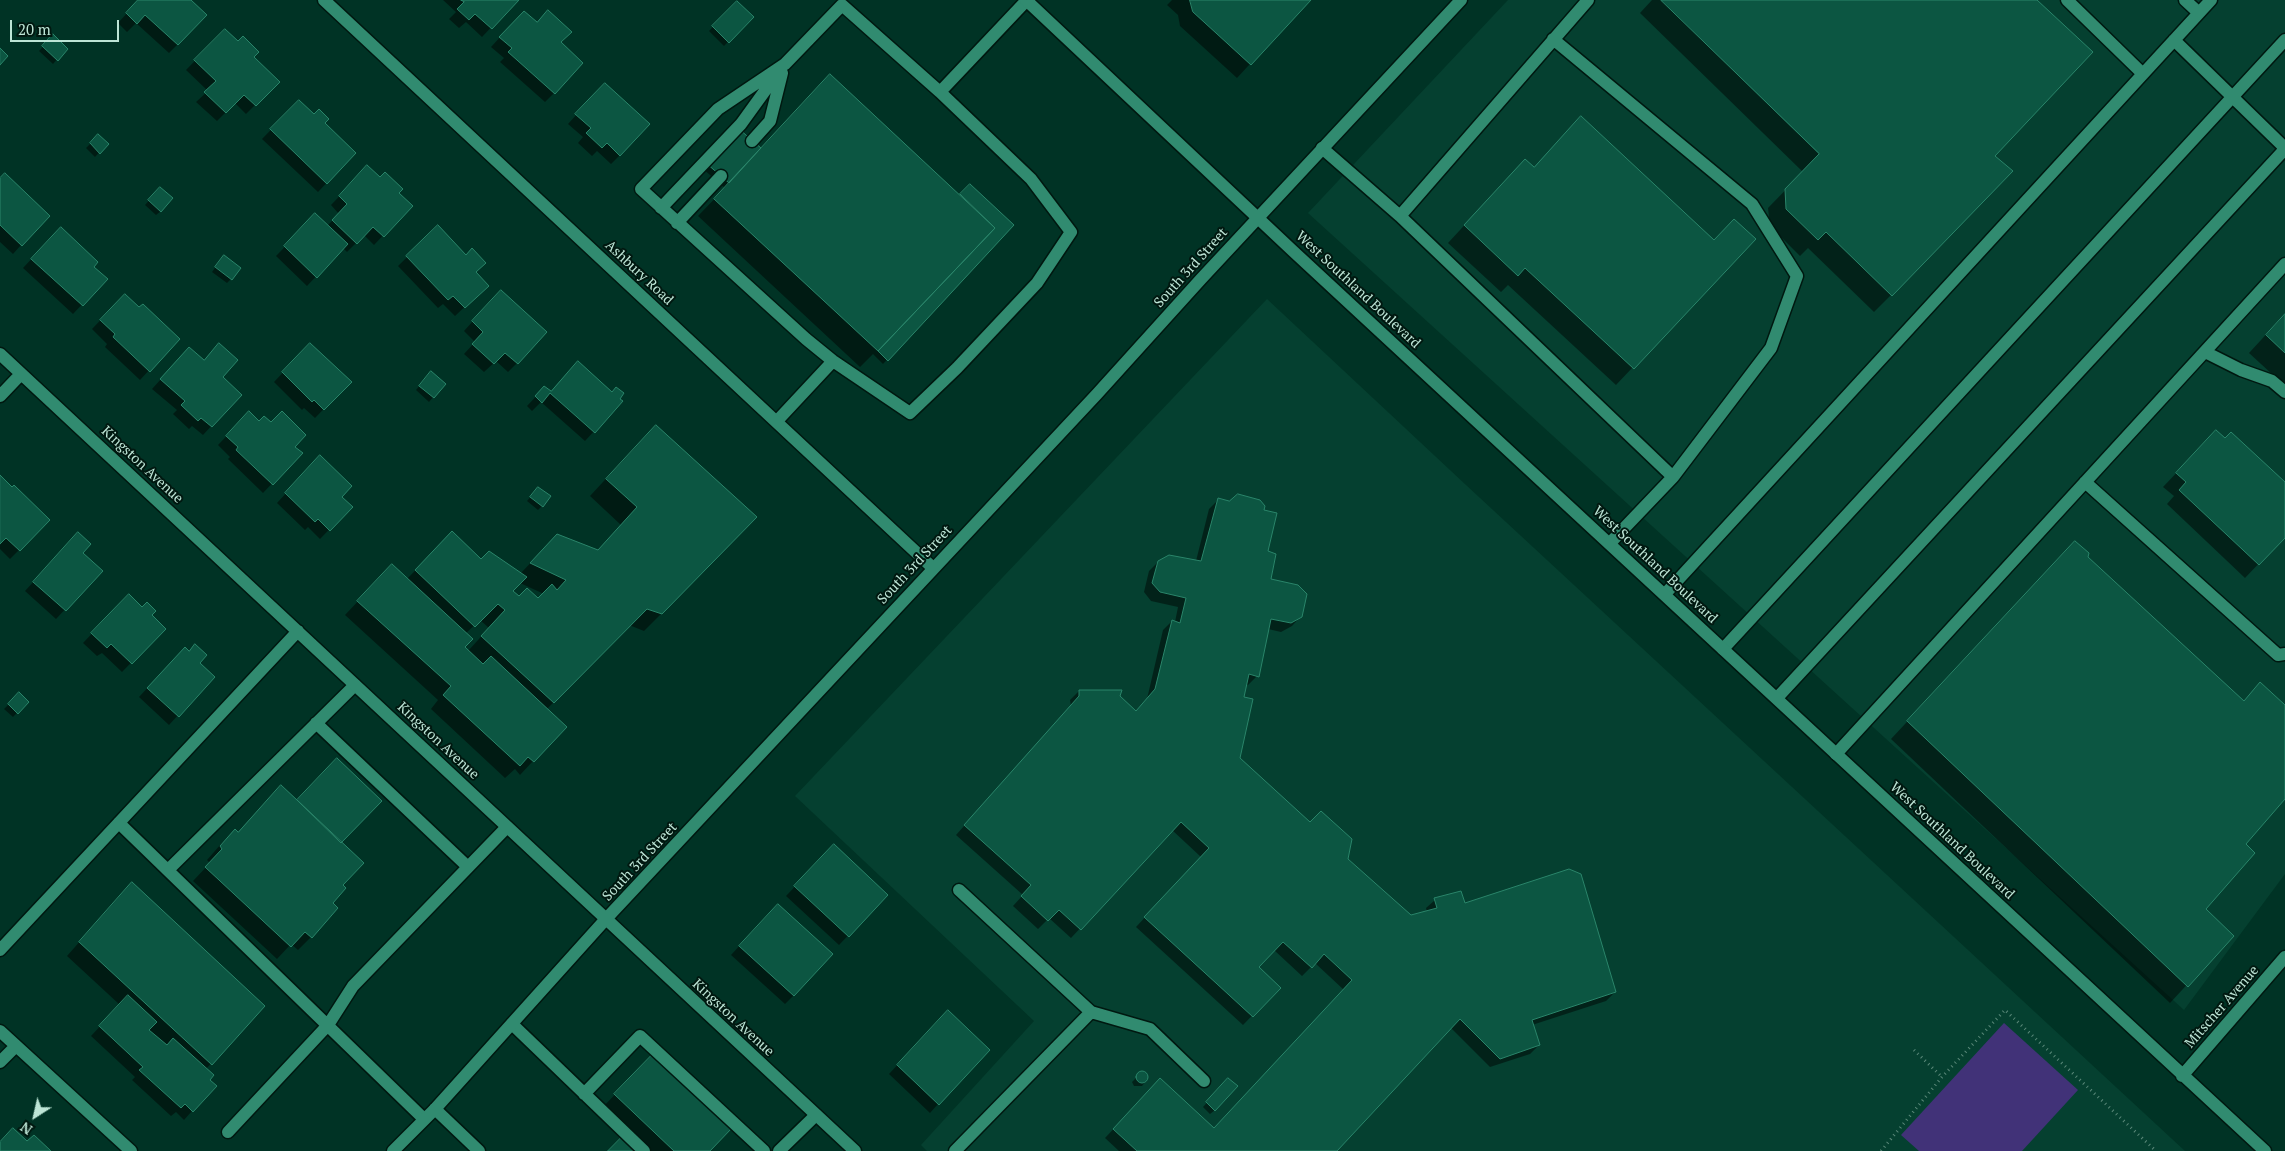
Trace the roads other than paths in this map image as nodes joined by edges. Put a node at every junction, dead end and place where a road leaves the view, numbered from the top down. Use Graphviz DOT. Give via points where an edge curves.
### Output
graph roads {
  1 [pos="324,0"];
  2 [pos="1026,0"];
  3 [pos="1461,0"];
  4 [pos="1588,0"];
  5 [pos="2067,0"];
  6 [pos="2186,0"];
  7 [pos="2211,0"];
  8 [pos="2199,13"];
  9 [pos="1553,39"];
  10 [pos="2174,40"];
  11 [pos="2285,40"];
  12 [pos="785,64"];
  13 [pos="2143,74"];
  14 [pos="940,92"];
  15 [pos="2232,97"];
  16 [pos="752,141"];
  17 [pos="1322,148"];
  18 [pos="2285,149"];
  19 [pos="721,176"];
  20 [pos="661,208"];
  21 [pos="1400,216"];
  22 [pos="1258,217"];
  23 [pos="677,223"];
  24 [pos="2285,264"];
  25 [pos="2205,352"];
  26 [pos="0,354"];
  27 [pos="833,361"];
  28 [pos="21,374"];
  29 [pos="2285,392"];
  30 [pos="0,396"];
  31 [pos="777,421"];
  32 [pos="1673,477"];
  33 [pos="2085,482"];
  34 [pos="1610,543"];
  35 [pos="933,568"];
  36 [pos="1665,594"];
  37 [pos="298,631"];
  38 [pos="1723,649"];
  39 [pos="2285,654"];
  40 [pos="355,685"];
  41 [pos="1777,698"];
  42 [pos="316,723"];
  43 [pos="1836,754"];
  44 [pos="119,823"];
  45 [pos="507,827"];
  46 [pos="468,867"];
  47 [pos="168,870"];
  48 [pos="959,890"];
  49 [pos="605,920"];
  50 [pos="0,950"];
  51 [pos="2285,957"];
  52 [pos="1091,1012"];
  53 [pos="512,1024"];
  54 [pos="328,1025"];
  55 [pos="0,1031"];
  56 [pos="16,1046"];
  57 [pos="0,1062"];
  58 [pos="2182,1076"];
  59 [pos="1204,1080"];
  60 [pos="584,1094"];
  61 [pos="435,1109"];
  62 [pos="816,1115"];
  63 [pos="424,1119"];
  64 [pos="228,1132"];
  65 [pos="130,1151"];
  66 [pos="393,1151"];
  67 [pos="479,1151"];
  68 [pos="644,1151"];
  69 [pos="764,1151"];
  70 [pos="779,1151"];
  71 [pos="855,1151"];
  72 [pos="955,1151"];
  73 [pos="2265,1151"];
  1 -- 31 [label="street, Ashbury Road"];
  2 -- 14 [label="street"];
  2 -- 22 [label="street, West Southland Boulevard"];
  3 -- 17 [label="street, South 3rd Street"];
  4 -- 9 [label="street"];
  5 -- 13 [label="street"];
  6 -- 8 [label="street"];
  7 -- 8 [label="street"];
  8 -- 10 [label="street"];
  9 -- 21 [label="street"];
  9 -- 32 [label="street" via="1752,204 1797,276 1771,348"];
  10 -- 13 [label="street"];
  10 -- 15 [label="street"];
  11 -- 15 [label="street"];
  12 -- 14 [label="street" via="842,5"];
  12 -- 16 [label="street" via="770,121"];
  12 -- 20 [label="street" via="745,119"];
  12 -- 20 [label="street" via="718,109 641,189"];
  13 -- 36 [label="street"];
  14 -- 27 [label="street" via="1031,179 1070,232 1037,283 910,414"];
  15 -- 18 [label="street"];
  15 -- 38 [label="street"];
  17 -- 21 [label="street"];
  17 -- 22 [label="street, South 3rd Street"];
  18 -- 41 [label="street"];
  19 -- 23 [label="street"];
  20 -- 23 [label="street"];
  21 -- 32 [label="street"];
  22 -- 34 [label="street, West Southland Boulevard"];
  22 -- 35 [label="street, South 3rd Street"];
  23 -- 27 [label="street"];
  24 -- 25 [label="street"];
  25 -- 29 [label="street" via="2272,381"];
  25 -- 33 [label="street"];
  26 -- 28 [label="street, Kingston Avenue"];
  27 -- 31 [label="street"];
  28 -- 30 [label="street"];
  28 -- 37 [label="street, Kingston Avenue"];
  31 -- 35 [label="street, Ashbury Road"];
  32 -- 34 [label="street"];
  33 -- 39 [label="street" via="2278,655"];
  33 -- 43 [label="street"];
  34 -- 36 [label="street, West Southland Boulevard"];
  35 -- 49 [label="street, South 3rd Street"];
  36 -- 38 [label="street, West Southland Boulevard"];
  37 -- 40 [label="street, Kingston Avenue"];
  37 -- 44 [label="street"];
  38 -- 41 [label="street, West Southland Boulevard"];
  40 -- 42 [label="street"];
  40 -- 45 [label="street, Kingston Avenue"];
  41 -- 43 [label="street, West Southland Boulevard"];
  42 -- 46 [label="street"];
  42 -- 47 [label="street"];
  43 -- 58 [label="street, West Southland Boulevard"];
  44 -- 47 [label="street"];
  44 -- 50 [label="street"];
  45 -- 46 [label="street"];
  45 -- 49 [label="street, Kingston Avenue"];
  46 -- 54 [label="street" via="353,986"];
  47 -- 54 [label="street"];
  48 -- 52 [label="street"];
  49 -- 53 [label="street, South 3rd Street"];
  49 -- 62 [label="street, Kingston Avenue"];
  51 -- 58 [label="street, Mitscher Avenue"];
  52 -- 59 [label="street" via="1150,1029"];
  52 -- 72 [label="street"];
  53 -- 60 [label="street"];
  53 -- 61 [label="street, South 3rd Street"];
  54 -- 63 [label="street"];
  54 -- 64 [label="street"];
  55 -- 56 [label="street"];
  56 -- 57 [label="street"];
  56 -- 65 [label="street"];
  58 -- 73 [label="street, West Southland Boulevard"];
  60 -- 68 [label="street"];
  60 -- 69 [label="street" via="640,1036"];
  61 -- 63 [label="street, South 3rd Street"];
  61 -- 67 [label="street"];
  62 -- 70 [label="street"];
  62 -- 71 [label="street, Kingston Avenue"];
  63 -- 66 [label="street, South 3rd Street"];
}
